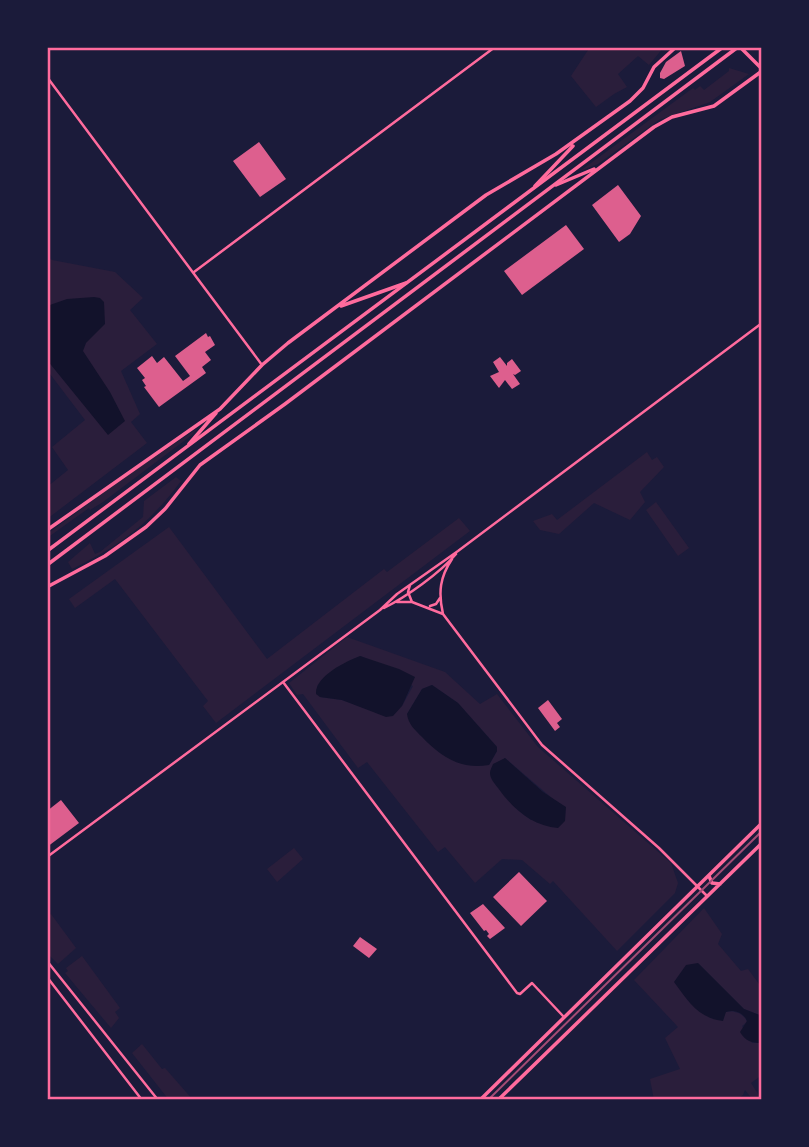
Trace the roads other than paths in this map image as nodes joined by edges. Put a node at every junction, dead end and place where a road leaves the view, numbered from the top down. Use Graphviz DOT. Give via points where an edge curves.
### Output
graph roads {
  1 [pos="495,47"];
  2 [pos="676,47"];
  3 [pos="723,47"];
  4 [pos="740,47"];
  5 [pos="762,70"];
  6 [pos="47,77"];
  7 [pos="579,139"];
  8 [pos="602,165"];
  9 [pos="534,186"];
  10 [pos="554,186"];
  11 [pos="194,272"];
  12 [pos="407,282"];
  13 [pos="335,308"];
  14 [pos="762,323"];
  15 [pos="262,365"];
  16 [pos="219,409"];
  17 [pos="185,448"];
  18 [pos="47,530"];
  19 [pos="47,551"];
  20 [pos="458,551"];
  21 [pos="452,559"];
  22 [pos="47,565"];
  23 [pos="429,571"];
  24 [pos="435,573"];
  25 [pos="441,580"];
  26 [pos="410,584"];
  27 [pos="47,587"];
  28 [pos="408,592"];
  29 [pos="440,598"];
  30 [pos="396,602"];
  31 [pos="412,602"];
  32 [pos="427,606"];
  33 [pos="380,610"];
  34 [pos="443,614"];
  35 [pos="283,682"];
  36 [pos="762,823"];
  37 [pos="762,843"];
  38 [pos="47,857"];
  39 [pos="710,874"];
  40 [pos="720,884"];
  41 [pos="698,886"];
  42 [pos="707,896"];
  43 [pos="47,961"];
  44 [pos="47,977"];
  45 [pos="563,1016"];
  46 [pos="142,1100"];
  47 [pos="158,1100"];
  48 [pos="480,1100"];
  49 [pos="498,1100"];
  1 -- 11 [label="street"];
  2 -- 7 [label="main road" via="654,67 630,101"];
  3 -- 9 [label="main road"];
  4 -- 5 [label="main road"];
  4 -- 10 [label="main road"];
  5 -- 8 [label="main road" via="714,106 662,122"];
  6 -- 11 [label="street"];
  7 -- 9 [label="main road"];
  7 -- 13 [label="main road" via="486,195"];
  8 -- 10 [label="main road"];
  8 -- 27 [label="main road" via="200,465 146,527 105,556"];
  9 -- 12 [label="main road"];
  10 -- 22 [label="main road"];
  11 -- 15 [label="street"];
  12 -- 13 [label="main road"];
  12 -- 17 [label="main road"];
  13 -- 15 [label="main road"];
  14 -- 20 [label="street"];
  15 -- 16 [label="main road"];
  16 -- 17 [label="main road"];
  16 -- 18 [label="main road"];
  17 -- 19 [label="main road"];
  20 -- 21 [label="street"];
  20 -- 23 [label="street"];
  21 -- 24 [label="street"];
  21 -- 25 [label="street"];
  23 -- 24 [label="street"];
  23 -- 26 [label="street"];
  24 -- 25 [label="street"];
  24 -- 28 [label="street"];
  25 -- 29 [label="street"];
  26 -- 28 [label="street"];
  26 -- 33 [label="street"];
  28 -- 30 [label="street"];
  28 -- 31 [label="street"];
  29 -- 32 [label="street"];
  29 -- 34 [label="street"];
  30 -- 31 [label="street"];
  30 -- 33 [label="street"];
  31 -- 32 [label="street"];
  32 -- 34 [label="street"];
  33 -- 35 [label="street"];
  34 -- 41 [label="street" via="542,745"];
  35 -- 38 [label="street"];
  35 -- 45 [label="street" via="517,993 532,983"];
  36 -- 39 [label="main road"];
  37 -- 40 [label="main road"];
  39 -- 40 [label="main road" via="710,881"];
  39 -- 41 [label="main road"];
  40 -- 42 [label="main road"];
  41 -- 42 [label="street"];
  41 -- 45 [label="main road"];
  42 -- 49 [label="main road"];
  43 -- 47 [label="street"];
  44 -- 46 [label="street"];
  45 -- 48 [label="main road"];
}
